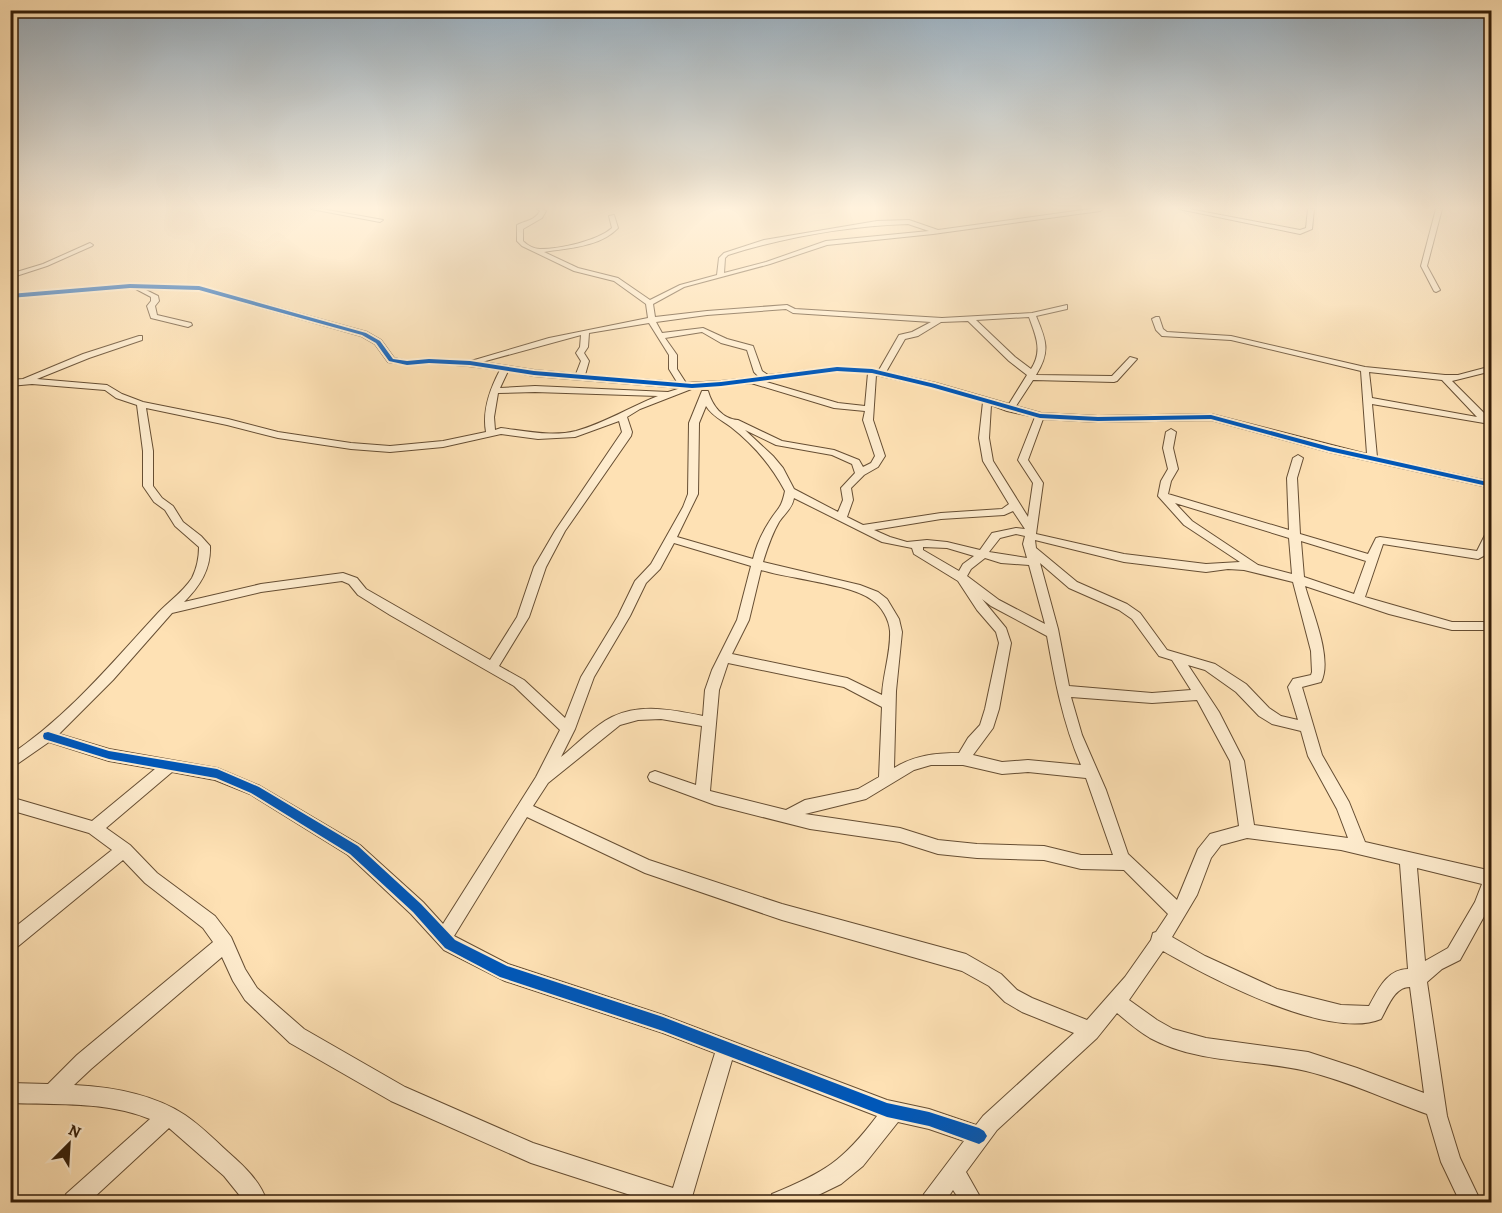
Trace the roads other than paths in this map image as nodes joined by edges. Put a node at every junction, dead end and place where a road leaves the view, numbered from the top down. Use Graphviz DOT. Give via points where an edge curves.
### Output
graph roads {
  1 [pos="43,266"];
  2 [pos="567,266"];
  3 [pos="721,266"];
  4 [pos="756,266"];
  5 [pos="1424,266"];
  6 [pos="720,275"];
  7 [pos="10,276"];
  8 [pos="130,286"];
  9 [pos="1436,290"];
  10 [pos="10,296"];
  11 [pos="650,303"];
  12 [pos="1064,307"];
  13 [pos="1032,315"];
  14 [pos="651,318"];
  15 [pos="969,318"];
  16 [pos="1156,319"];
  17 [pos="942,320"];
  18 [pos="188,325"];
  19 [pos="585,333"];
  20 [pos="660,336"];
  21 [pos="138,338"];
  22 [pos="1133,359"];
  23 [pos="470,363"];
  24 [pos="1491,368"];
  25 [pos="505,369"];
  26 [pos="1365,369"];
  27 [pos="877,372"];
  28 [pos="580,376"];
  29 [pos="1031,376"];
  30 [pos="765,377"];
  31 [pos="1445,378"];
  32 [pos="750,380"];
  33 [pos="24,381"];
  34 [pos="10,383"];
  35 [pos="684,388"];
  36 [pos="496,391"];
  37 [pos="705,392"];
  38 [pos="1366,400"];
  39 [pos="987,401"];
  40 [pos="141,404"];
  41 [pos="870,409"];
  42 [pos="1010,409"];
  43 [pos="1040,416"];
  44 [pos="622,417"];
  45 [pos="725,419"];
  46 [pos="1488,424"];
  47 [pos="1171,432"];
  48 [pos="491,433"];
  49 [pos="1298,458"];
  50 [pos="1372,459"];
  51 [pos="860,472"];
  52 [pos="1491,485"];
  53 [pos="790,491"];
  54 [pos="1163,496"];
  55 [pos="1016,506"];
  56 [pos="841,518"];
  57 [pos="863,528"];
  58 [pos="1491,531"];
  59 [pos="1296,536"];
  60 [pos="670,538"];
  61 [pos="1031,542"];
  62 [pos="917,545"];
  63 [pos="1487,551"];
  64 [pos="982,555"];
  65 [pos="1372,559"];
  66 [pos="757,565"];
  67 [pos="1258,568"];
  68 [pos="962,578"];
  69 [pos="1298,579"];
  70 [pos="1358,599"];
  71 [pos="167,610"];
  72 [pos="1491,626"];
  73 [pos="1053,634"];
  74 [pos="724,657"];
  75 [pos="1177,658"];
  76 [pos="492,667"];
  77 [pos="1063,691"];
  78 [pos="1200,694"];
  79 [pos="889,705"];
  80 [pos="708,722"];
  81 [pos="1305,727"];
  82 [pos="568,729"];
  83 [pos="48,736"];
  84 [pos="963,759"];
  85 [pos="10,763"];
  86 [pos="170,765"];
  87 [pos="1091,772"];
  88 [pos="655,777"];
  89 [pos="886,779"];
  90 [pos="541,781"];
  91 [pos="702,795"];
  92 [pos="10,803"];
  93 [pos="524,809"];
  94 [pos="788,816"];
  95 [pos="94,828"];
  96 [pos="1247,831"];
  97 [pos="1359,847"];
  98 [pos="124,850"];
  99 [pos="1408,861"];
  100 [pos="1126,863"];
  101 [pos="1491,879"];
  102 [pos="1179,913"];
  103 [pos="444,937"];
  104 [pos="1160,939"];
  105 [pos="10,942"];
  106 [pos="225,943"];
  107 [pos="1418,978"];
  108 [pos="1116,1001"];
  109 [pos="1090,1032"];
  110 [pos="726,1048"];
  111 [pos="10,1093"];
  112 [pos="51,1095"];
  113 [pos="1437,1108"];
  114 [pos="894,1111"];
  115 [pos="168,1116"];
  116 [pos="979,1136"];
  117 [pos="954,1172"];
  118 [pos="676,1201"];
  119 [pos="74,1203"];
  120 [pos="257,1203"];
  121 [pos="780,1203"];
  122 [pos="932,1203"];
  123 [pos="973,1203"];
  124 [pos="1471,1203"];
  1 -- 7 [label="street"];
  2 -- 11 [label="street" via="616,279"];
  3 -- 6 [label="street"];
  4 -- 6 [label="street"];
  5 -- 9 [label="street"];
  6 -- 11 [label="street" via="682,286"];
  8 -- 10 [label="street"];
  8 -- 18 [label="street" via="154,296 154,316"];
  8 -- 23 [label="street" via="210,290 364,334 378,342 393,361"];
  11 -- 14 [label="street"];
  12 -- 13 [label="street"];
  13 -- 15 [label="street"];
  13 -- 29 [label="street" via="1042,341 1039,363"];
  14 -- 17 [label="street" via="787,307 793,311"];
  14 -- 19 [label="street"];
  14 -- 20 [label="street"];
  15 -- 17 [label="street"];
  15 -- 29 [label="street"];
  16 -- 26 [label="street" via="1165,334 1231,338"];
  17 -- 27 [label="street" via="902,337"];
  19 -- 23 [label="street"];
  19 -- 28 [label="street" via="580,353 585,361"];
  20 -- 30 [label="street" via="710,332 724,341 750,348 758,372"];
  20 -- 35 [label="street" via="673,355 673,369"];
  21 -- 33 [label="street"];
  22 -- 29 [label="street" via="1114,379"];
  23 -- 25 [label="street"];
  24 -- 31 [label="street"];
  25 -- 28 [label="street"];
  25 -- 36 [label="street"];
  26 -- 31 [label="street"];
  26 -- 38 [label="street"];
  27 -- 30 [label="street" via="837,369"];
  27 -- 39 [label="street"];
  27 -- 41 [label="street"];
  28 -- 35 [label="street"];
  29 -- 42 [label="street"];
  30 -- 32 [label="street"];
  31 -- 46 [label="street"];
  32 -- 37 [label="street"];
  32 -- 41 [label="street" via="837,406"];
  33 -- 34 [label="street"];
  33 -- 40 [label="street" via="107,388"];
  35 -- 36 [label="street" via="599,393"];
  35 -- 37 [label="street"];
  35 -- 44 [label="street"];
  36 -- 48 [label="street" via="489,416"];
  37 -- 45 [label="street" via="712,411"];
  37 -- 60 [label="street" via="694,423 693,495"];
  38 -- 46 [label="street"];
  38 -- 50 [label="street"];
  39 -- 42 [label="street"];
  39 -- 55 [label="street" via="984,438 988,461"];
  40 -- 48 [label="street" via="296,439 358,447 390,449 443,444"];
  40 -- 71 [label="street" via="148,486 179,524 204,546 205,552 197,579"];
  41 -- 51 [label="street" via="868,420 880,456 875,465"];
  42 -- 43 [label="street"];
  43 -- 50 [label="street" via="1212,417"];
  43 -- 61 [label="street" via="1023,460 1038,483"];
  44 -- 48 [label="street" via="567,435"];
  44 -- 76 [label="street" via="626,436 560,531 540,567 527,608"];
  45 -- 51 [label="street" via="784,445 844,456 856,462"];
  45 -- 53 [label="street" via="770,458"];
  47 -- 54 [label="street" via="1167,453 1173,469"];
  49 -- 59 [label="street" via="1292,478"];
  50 -- 52 [label="street"];
  51 -- 56 [label="street" via="846,488 848,500"];
  53 -- 56 [label="street"];
  53 -- 66 [label="street" via="788,506 774,522"];
  54 -- 59 [label="street"];
  54 -- 67 [label="street" via="1188,523"];
  55 -- 57 [label="street" via="1004,512 941,516"];
  55 -- 61 [label="street"];
  56 -- 57 [label="street"];
  57 -- 62 [label="street" via="886,540"];
  58 -- 63 [label="street"];
  59 -- 65 [label="street"];
  59 -- 69 [label="street"];
  60 -- 66 [label="street"];
  60 -- 82 [label="street" via="656,566 641,581 588,677"];
  61 -- 64 [label="street"];
  61 -- 64 [label="street" via="1017,531 996,535"];
  61 -- 67 [label="street" via="1206,568 1235,564"];
  61 -- 73 [label="street"];
  61 -- 75 [label="street" via="1073,585 1136,616 1161,651"];
  62 -- 64 [label="street" via="947,545"];
  62 -- 68 [label="street" via="918,552"];
  63 -- 65 [label="street" via="1472,555 1380,540"];
  64 -- 68 [label="street" via="967,567"];
  65 -- 70 [label="street"];
  66 -- 74 [label="street" via="743,621"];
  66 -- 79 [label="street" via="856,588 883,602 896,632"];
  67 -- 69 [label="street"];
  68 -- 73 [label="street" via="995,603"];
  68 -- 84 [label="street" via="1002,632 1005,643 986,728"];
  69 -- 70 [label="street"];
  69 -- 81 [label="street" via="1319,672 1316,679 1295,686"];
  70 -- 72 [label="street" via="1452,626"];
  71 -- 76 [label="street" via="261,588 344,577 393,612"];
  71 -- 83 [label="street" via="98,689"];
  73 -- 77 [label="street"];
  74 -- 79 [label="street" via="847,683"];
  74 -- 80 [label="street" via="712,690"];
  75 -- 78 [label="street"];
  75 -- 81 [label="street" via="1210,667 1241,688 1271,716"];
  76 -- 82 [label="street" via="524,687"];
  77 -- 78 [label="street" via="1152,698"];
  77 -- 87 [label="street" via="1075,735"];
  78 -- 96 [label="street" via="1237,761"];
  79 -- 89 [label="street"];
  80 -- 90 [label="street" via="663,714 628,714"];
  80 -- 91 [label="street"];
  81 -- 97 [label="street"];
  82 -- 90 [label="street"];
  83 -- 85 [label="street"];
  83 -- 86 [label="street" via="109,755"];
  84 -- 87 [label="street" via="1002,768 1028,766"];
  84 -- 89 [label="street" via="922,761"];
  86 -- 95 [label="street"];
  86 -- 103 [label="street" via="230,777 329,833 377,869"];
  87 -- 100 [label="street"];
  88 -- 91 [label="street"];
  89 -- 94 [label="street" via="861,795 805,806"];
  90 -- 93 [label="street"];
  91 -- 94 [label="street"];
  92 -- 95 [label="street"];
  93 -- 103 [label="street"];
  93 -- 109 [label="street" via="645,866 782,912 966,963 1028,1006"];
  94 -- 100 [label="street" via="900,835 946,848 1039,852 1081,862"];
  95 -- 98 [label="street"];
  96 -- 97 [label="street"];
  96 -- 102 [label="street" via="1216,839 1204,854"];
  97 -- 99 [label="street"];
  98 -- 105 [label="street"];
  98 -- 106 [label="street" via="151,878 209,922"];
  99 -- 101 [label="street"];
  99 -- 107 [label="street"];
  100 -- 102 [label="street"];
  101 -- 107 [label="street" via="1481,907 1454,954"];
  102 -- 104 [label="street"];
  103 -- 110 [label="street" via="505,972"];
  104 -- 107 [label="street" via="1276,998 1341,1014 1376,1013 1390,986 1403,978"];
  104 -- 108 [label="street"];
  106 -- 112 [label="street" via="84,1062"];
  106 -- 118 [label="street" via="251,994 297,1036 338,1060 398,1094 531,1153"];
  107 -- 113 [label="street"];
  108 -- 109 [label="street"];
  108 -- 113 [label="street" via="1148,1026 1173,1038 1229,1051 1306,1061"];
  109 -- 116 [label="street"];
  110 -- 114 [label="street"];
  110 -- 118 [label="street"];
  111 -- 112 [label="street"];
  112 -- 115 [label="street" via="106,1096"];
  113 -- 124 [label="street" via="1451,1162"];
  114 -- 116 [label="street"];
  114 -- 121 [label="street" via="849,1165"];
  115 -- 119 [label="street"];
  115 -- 120 [label="street" via="240,1176"];
  116 -- 117 [label="street"];
  117 -- 122 [label="street"];
  117 -- 123 [label="street"];
}
